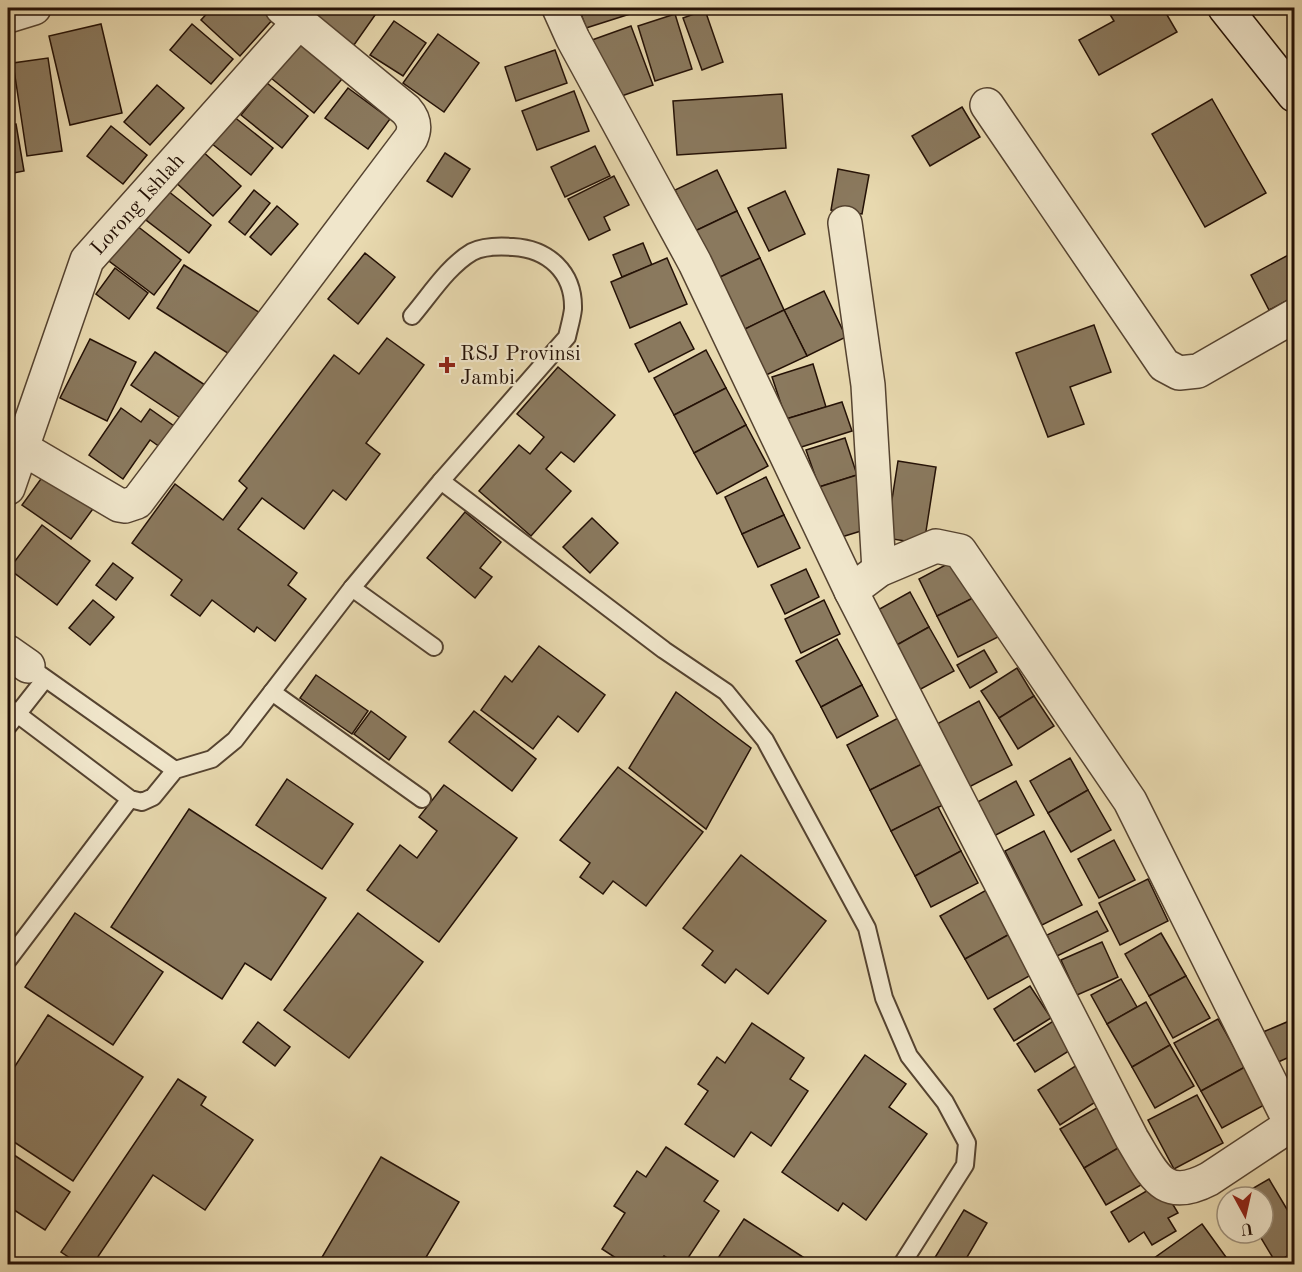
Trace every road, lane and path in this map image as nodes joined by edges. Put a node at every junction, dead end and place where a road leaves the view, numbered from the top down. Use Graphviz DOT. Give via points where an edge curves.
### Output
graph roads {
  1 [pos="34,8"];
  2 [pos="559,8"];
  3 [pos="1225,8"];
  4 [pos="291,14"];
  5 [pos="8,16"];
  6 [pos="1294,94"];
  7 [pos="987,105"];
  8 [pos="845,223"];
  9 [pos="412,316"];
  10 [pos="1294,316"];
  11 [pos="22,448"];
  12 [pos="441,481"];
  13 [pos="8,488"];
  14 [pos="879,570"];
  15 [pos="352,588"];
  16 [pos="850,591"];
  17 [pos="434,646"];
  18 [pos="27,666"];
  19 [pos="272,692"];
  20 [pos="11,716"];
  21 [pos="175,771"];
  22 [pos="130,799"];
  23 [pos="422,799"];
  24 [pos="8,960"];
  25 [pos="1293,1127"];
  26 [pos="902,1264"];
  1 -- 5 [label="street"];
  2 -- 16 [label="street" via="696,263"];
  3 -- 6 [label="street"];
  4 -- 11 [label="street, Lorong Ishlah" via="87,260"];
  4 -- 11 [label="street" via="412,116 411,138 137,502 119,505"];
  7 -- 10 [label="street" via="1164,365 1179,373 1198,371"];
  8 -- 14 [label="street" via="868,385"];
  9 -- 12 [label="lane" via="455,266 473,252 496,246 539,253 555,261 568,281 573,309 567,337"];
  11 -- 13 [label="street, Lorong Ishlah"];
  12 -- 15 [label="lane"];
  12 -- 26 [label="lane" via="664,650 726,692 765,740 867,928 884,998 909,1056 945,1102 967,1143 965,1165"];
  14 -- 16 [label="street"];
  14 -- 25 [label="street" via="936,546 960,551 1130,801"];
  15 -- 17 [label="lane"];
  15 -- 19 [label="lane"];
  16 -- 25 [label="street" via="1132,1139 1157,1179 1185,1189 1197,1185"];
  18 -- 20 [label="lane"];
  18 -- 21 [label="lane"];
  19 -- 21 [label="lane" via="235,740 212,759"];
  19 -- 23 [label="lane"];
  20 -- 22 [label="lane"];
  21 -- 22 [label="lane" via="153,797 142,802"];
  22 -- 24 [label="lane"];
}
